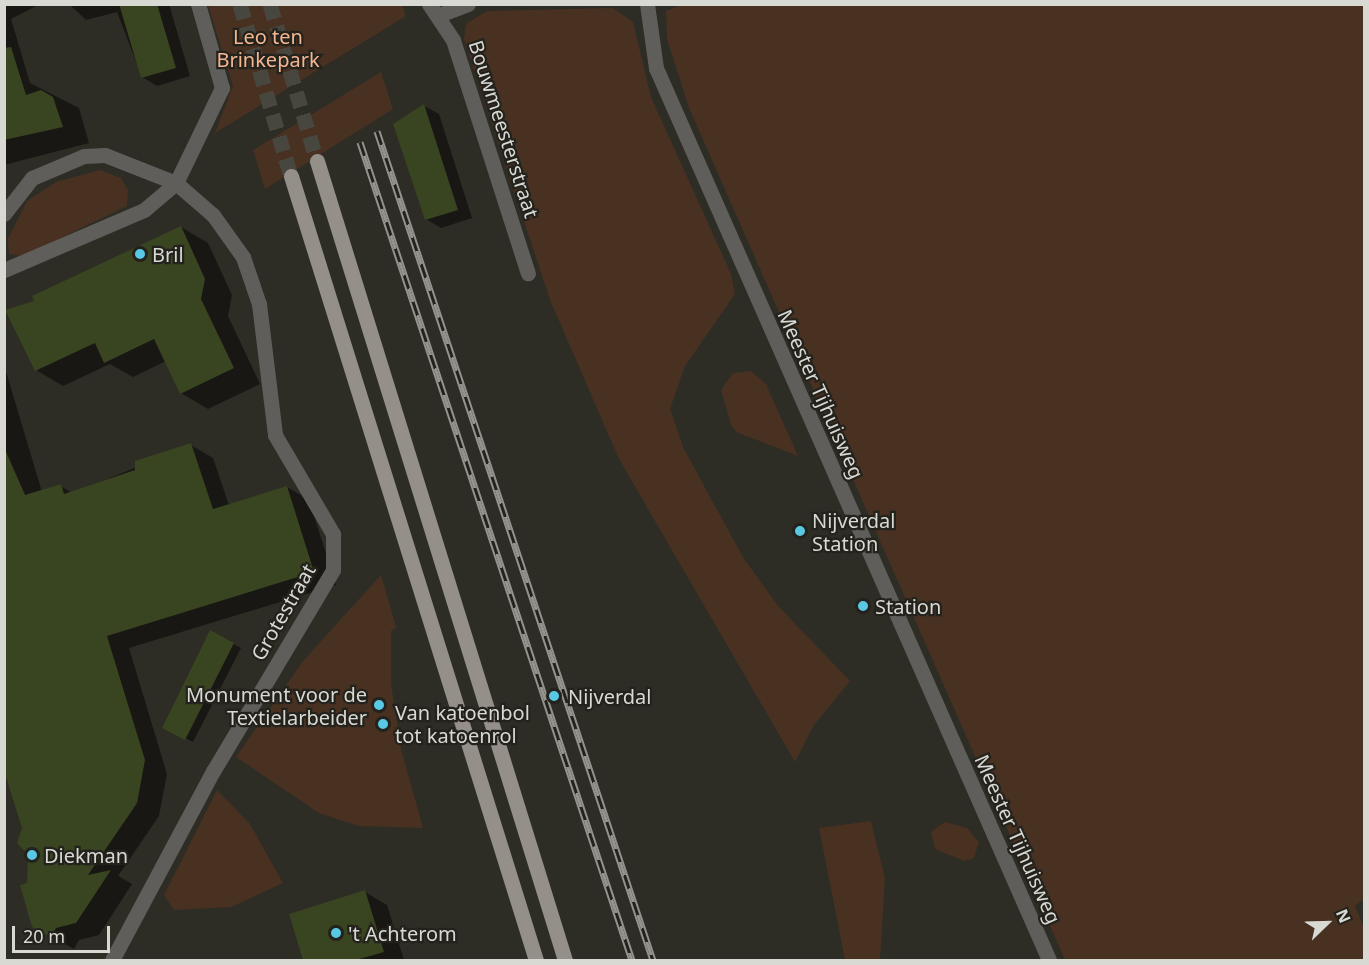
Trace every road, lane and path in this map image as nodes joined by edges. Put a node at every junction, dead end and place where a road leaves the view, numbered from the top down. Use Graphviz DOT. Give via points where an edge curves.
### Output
graph roads {
  1 [pos="198,4"];
  2 [pos="468,4"];
  3 [pos="647,4"];
  4 [pos="434,10"];
  5 [pos="317,161"];
  6 [pos="291,176"];
  7 [pos="176,183"];
  8 [pos="4,214"];
  9 [pos="4,270"];
  10 [pos="528,273"];
  11 [pos="112,960"];
  12 [pos="536,960"];
  13 [pos="565,960"];
  14 [pos="1049,960"];
  1 -- 7 [label="street" via="222,88"];
  2 -- 4 [label="street"];
  3 -- 14 [label="street, Meester Tijhuisweg" via="656,68"];
  4 -- 10 [label="street, Bouwmeesterstraat" via="453,40"];
  5 -- 13 [label="main road"];
  6 -- 12 [label="main road"];
  7 -- 8 [label="street, Grotestraat" via="124,160 84,156 32,178"];
  7 -- 9 [label="street" via="144,210"];
  7 -- 11 [label="street, Grotestraat" via="213,215 243,257 260,304 275,435 326,517 335,552 333,570 213,771"];
}
